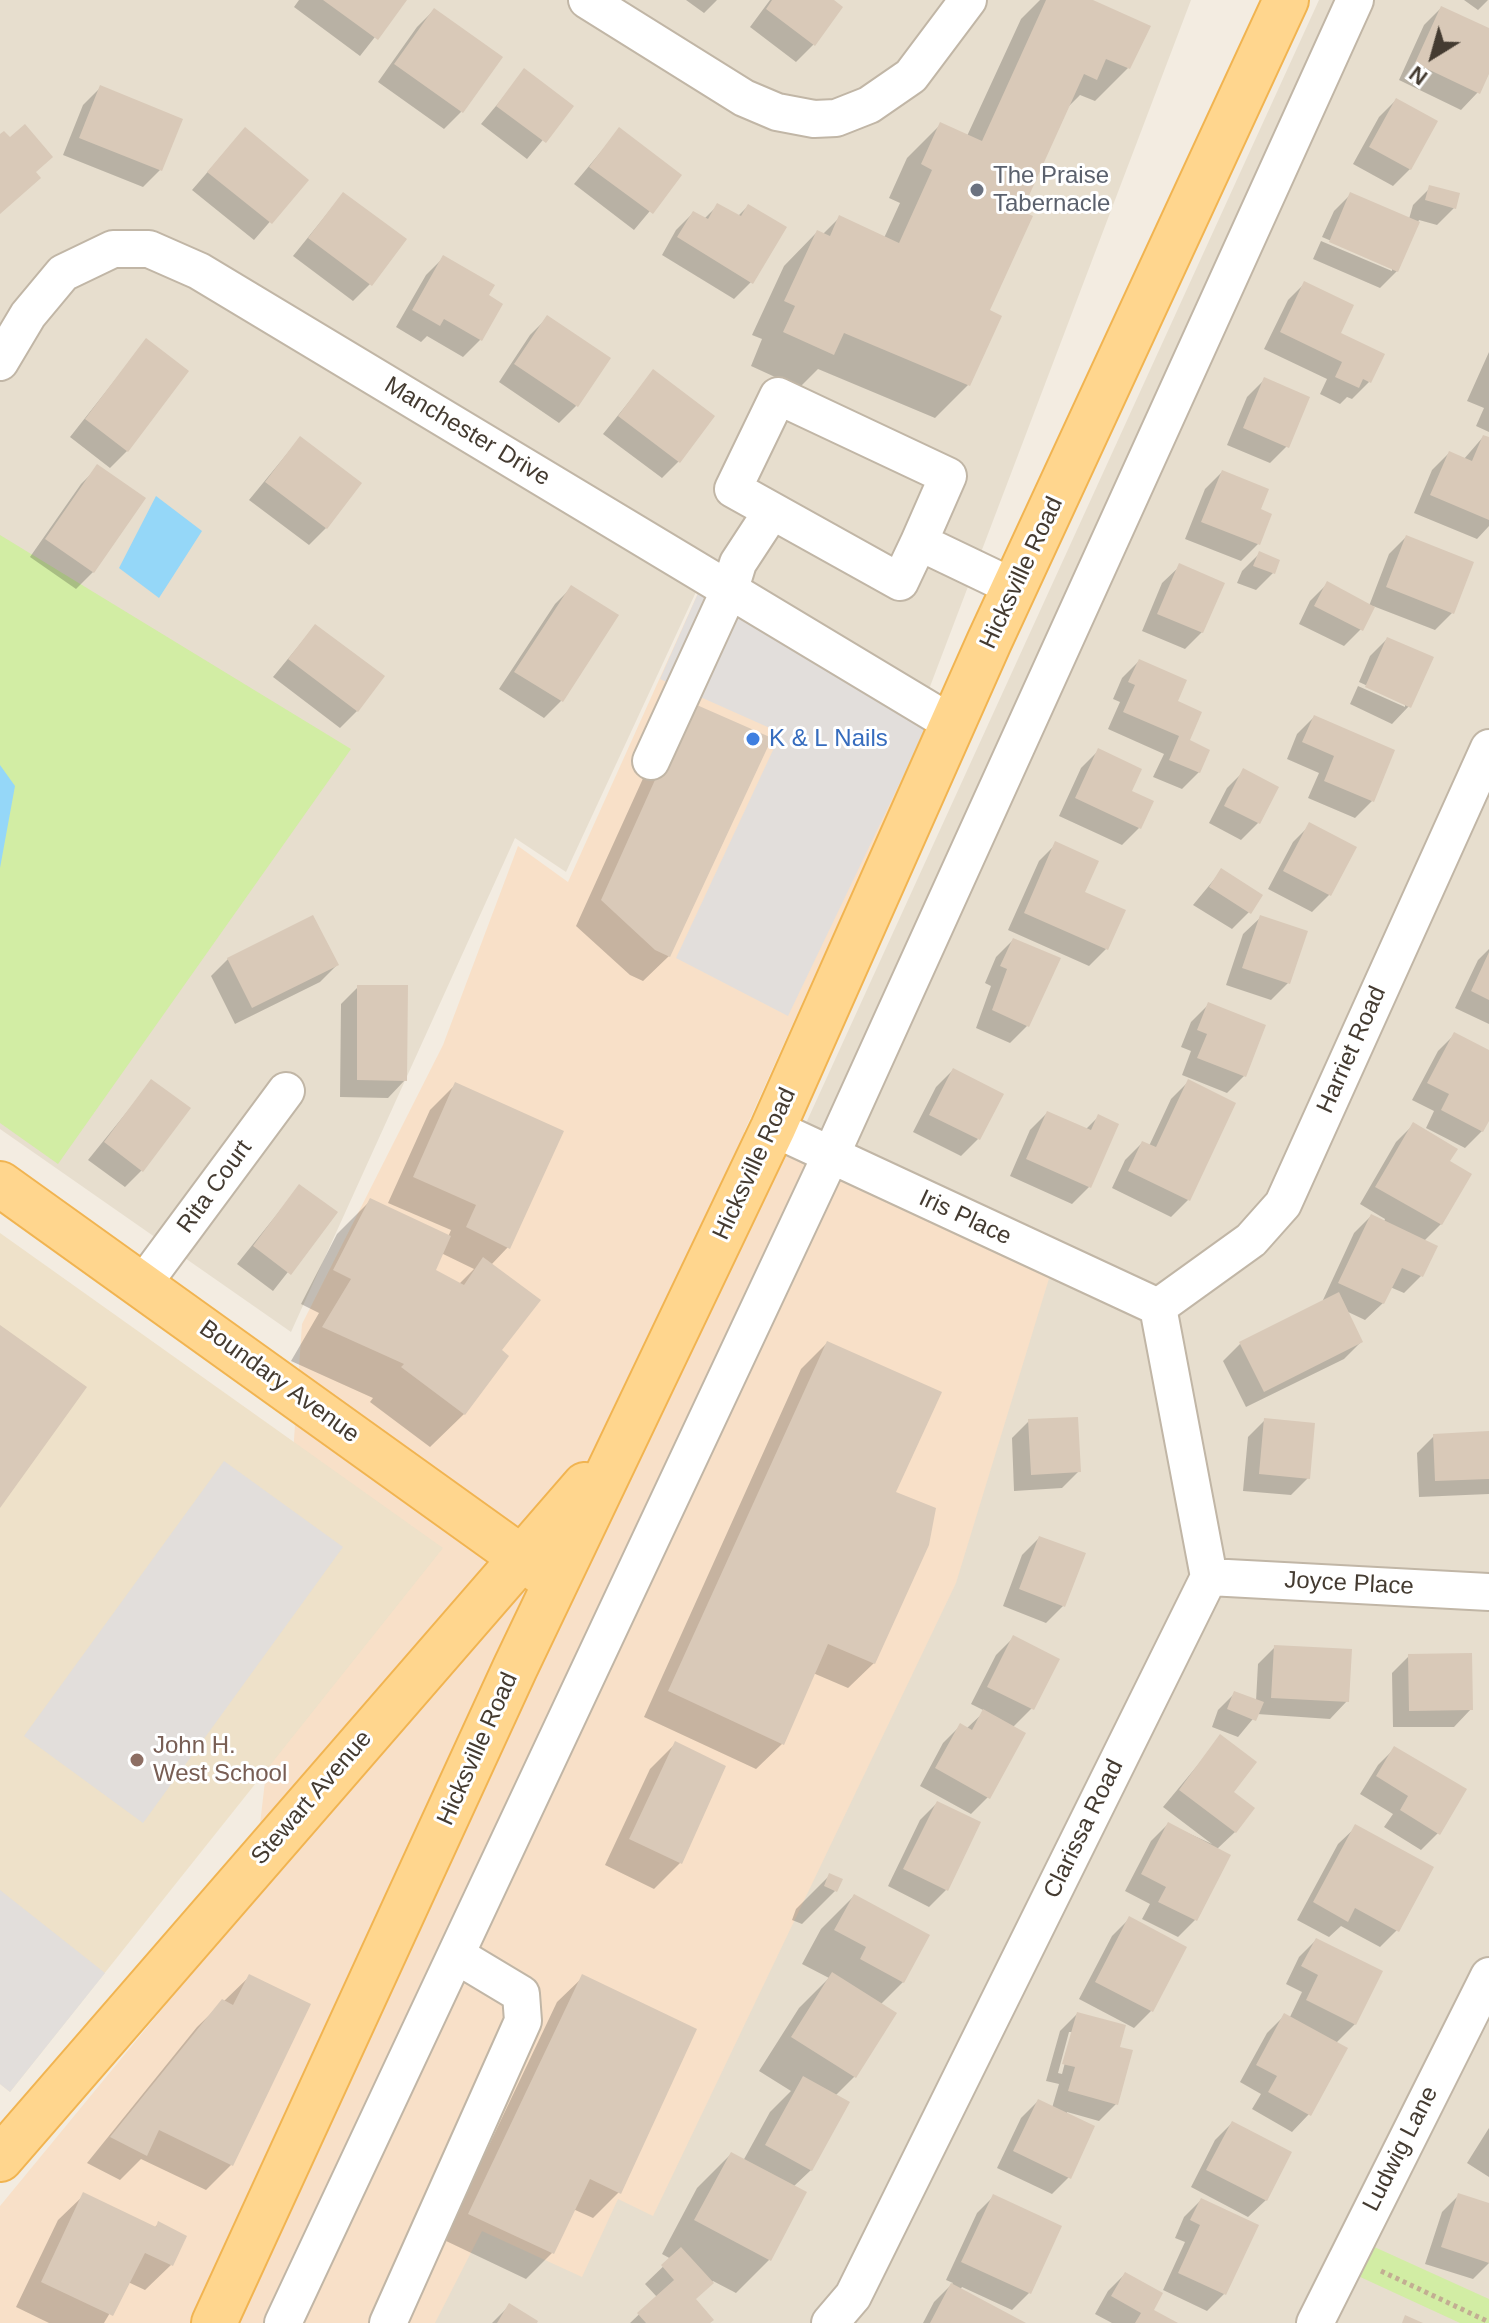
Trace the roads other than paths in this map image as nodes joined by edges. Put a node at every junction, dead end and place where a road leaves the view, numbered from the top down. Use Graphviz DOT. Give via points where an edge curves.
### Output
graph roads {
  1 [pos="587,0"];
  2 [pos="968,0"];
  3 [pos="1286,0"];
  4 [pos="1355,0"];
  5 [pos="0,362"];
  6 [pos="772,511"];
  7 [pos="919,542"];
  8 [pos="1015,588"];
  9 [pos="730,589"];
  10 [pos="954,725"];
  11 [pos="1489,748"];
  12 [pos="651,761"];
  13 [pos="286,1091"];
  14 [pos="773,1128"];
  15 [pos="831,1155"];
  16 [pos="0,1184"];
  17 [pos="143,1284"];
  18 [pos="1158,1307"];
  19 [pos="539,1570"];
  20 [pos="1209,1577"];
  21 [pos="1489,1592"];
  22 [pos="456,1955"];
  23 [pos="1489,1976"];
  24 [pos="0,2159"];
  25 [pos="214,2323"];
  26 [pos="283,2323"];
  27 [pos="388,2323"];
  28 [pos="830,2323"];
  29 [pos="1315,2323"];
  1 -- 2 [label="street" via="744,98 814,119 836,118 869,105 911,76"];
  3 -- 8 [label="main road, Hicksville Road"];
  4 -- 15 [label="street"];
  5 -- 9 [label="street, Manchester Drive" via="28,315 63,273 113,249 149,249 199,271"];
  6 -- 7 [label="street" via="900,582"];
  6 -- 7 [label="street" via="733,489 778,396 948,476"];
  6 -- 9 [label="street" via="738,563"];
  7 -- 8 [label="street"];
  8 -- 10 [label="main road, Hicksville Road"];
  9 -- 10 [label="street, Manchester Drive"];
  9 -- 12 [label="street"];
  10 -- 14 [label="main road, Hicksville Road"];
  11 -- 18 [label="street, Harriet Road" via="1283,1204 1251,1240"];
  13 -- 17 [label="street, Rita Court"];
  14 -- 15 [label="street, Iris Place"];
  14 -- 19 [label="main road, Hicksville Road" via="625,1437"];
  15 -- 18 [label="street, Iris Place"];
  15 -- 22 [label="street"];
  16 -- 17 [label="main road, Boundary Avenue"];
  17 -- 19 [label="main road, Boundary Avenue"];
  18 -- 20 [label="street"];
  19 -- 24 [label="main road, Stewart Avenue" via="70,2074"];
  19 -- 25 [label="main road, Hicksville Road"];
  20 -- 21 [label="street, Joyce Place"];
  20 -- 28 [label="street, Clarissa Road" via="853,2296"];
  22 -- 26 [label="street"];
  22 -- 27 [label="street" via="521,1994 523,2021"];
  23 -- 29 [label="street, Ludwig Lane"];
}
